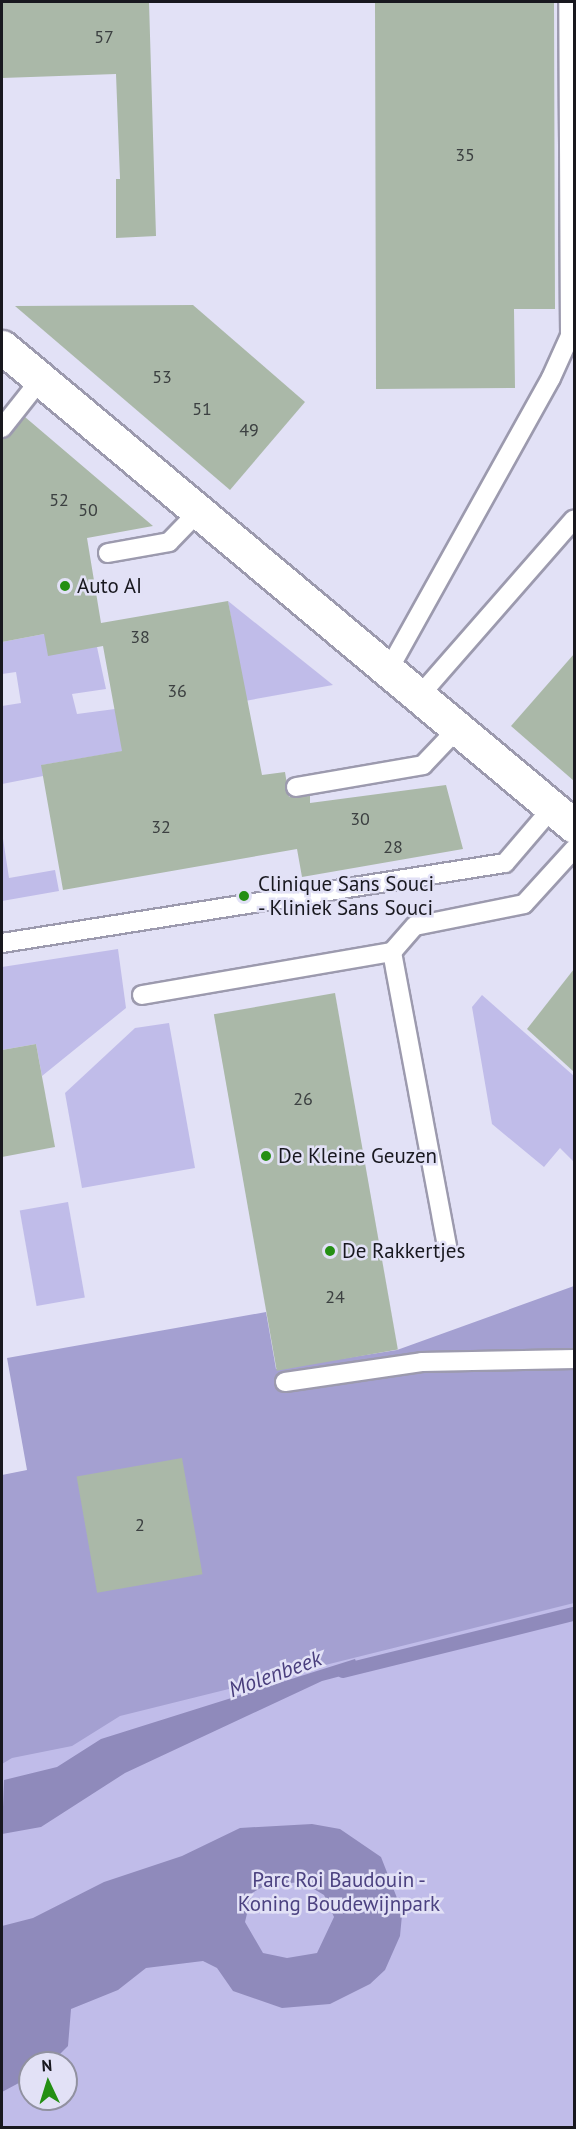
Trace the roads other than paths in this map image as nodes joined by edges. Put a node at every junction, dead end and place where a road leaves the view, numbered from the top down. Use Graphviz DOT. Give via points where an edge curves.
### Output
graph roads {
  1 [pos="568,2"];
  2 [pos="2,347"];
  3 [pos="40,380"];
  4 [pos="2,428"];
  5 [pos="196,514"];
  6 [pos="574,519"];
  7 [pos="108,553"];
  8 [pos="390,669"];
  9 [pos="421,694"];
  10 [pos="460,726"];
  11 [pos="296,787"];
  12 [pos="564,816"];
  13 [pos="574,849"];
  14 [pos="2,943"];
  15 [pos="393,952"];
  16 [pos="142,995"];
  17 [pos="447,1247"];
  18 [pos="574,1359"];
  19 [pos="285,1383"];
  1 -- 8 [label="lane" via="570,336 551,378"];
  2 -- 3 [label="street"];
  3 -- 4 [label="lane"];
  3 -- 5 [label="street"];
  5 -- 7 [label="lane" via="169,542"];
  5 -- 8 [label="street"];
  6 -- 9 [label="lane"];
  8 -- 9 [label="street"];
  9 -- 10 [label="street"];
  10 -- 11 [label="lane" via="423,765"];
  10 -- 12 [label="street"];
  12 -- 14 [label="lane" via="505,863"];
  13 -- 15 [label="lane" via="524,904 415,926"];
  15 -- 16 [label="lane"];
  15 -- 17 [label="lane"];
  18 -- 19 [label="lane" via="422,1362"];
}
